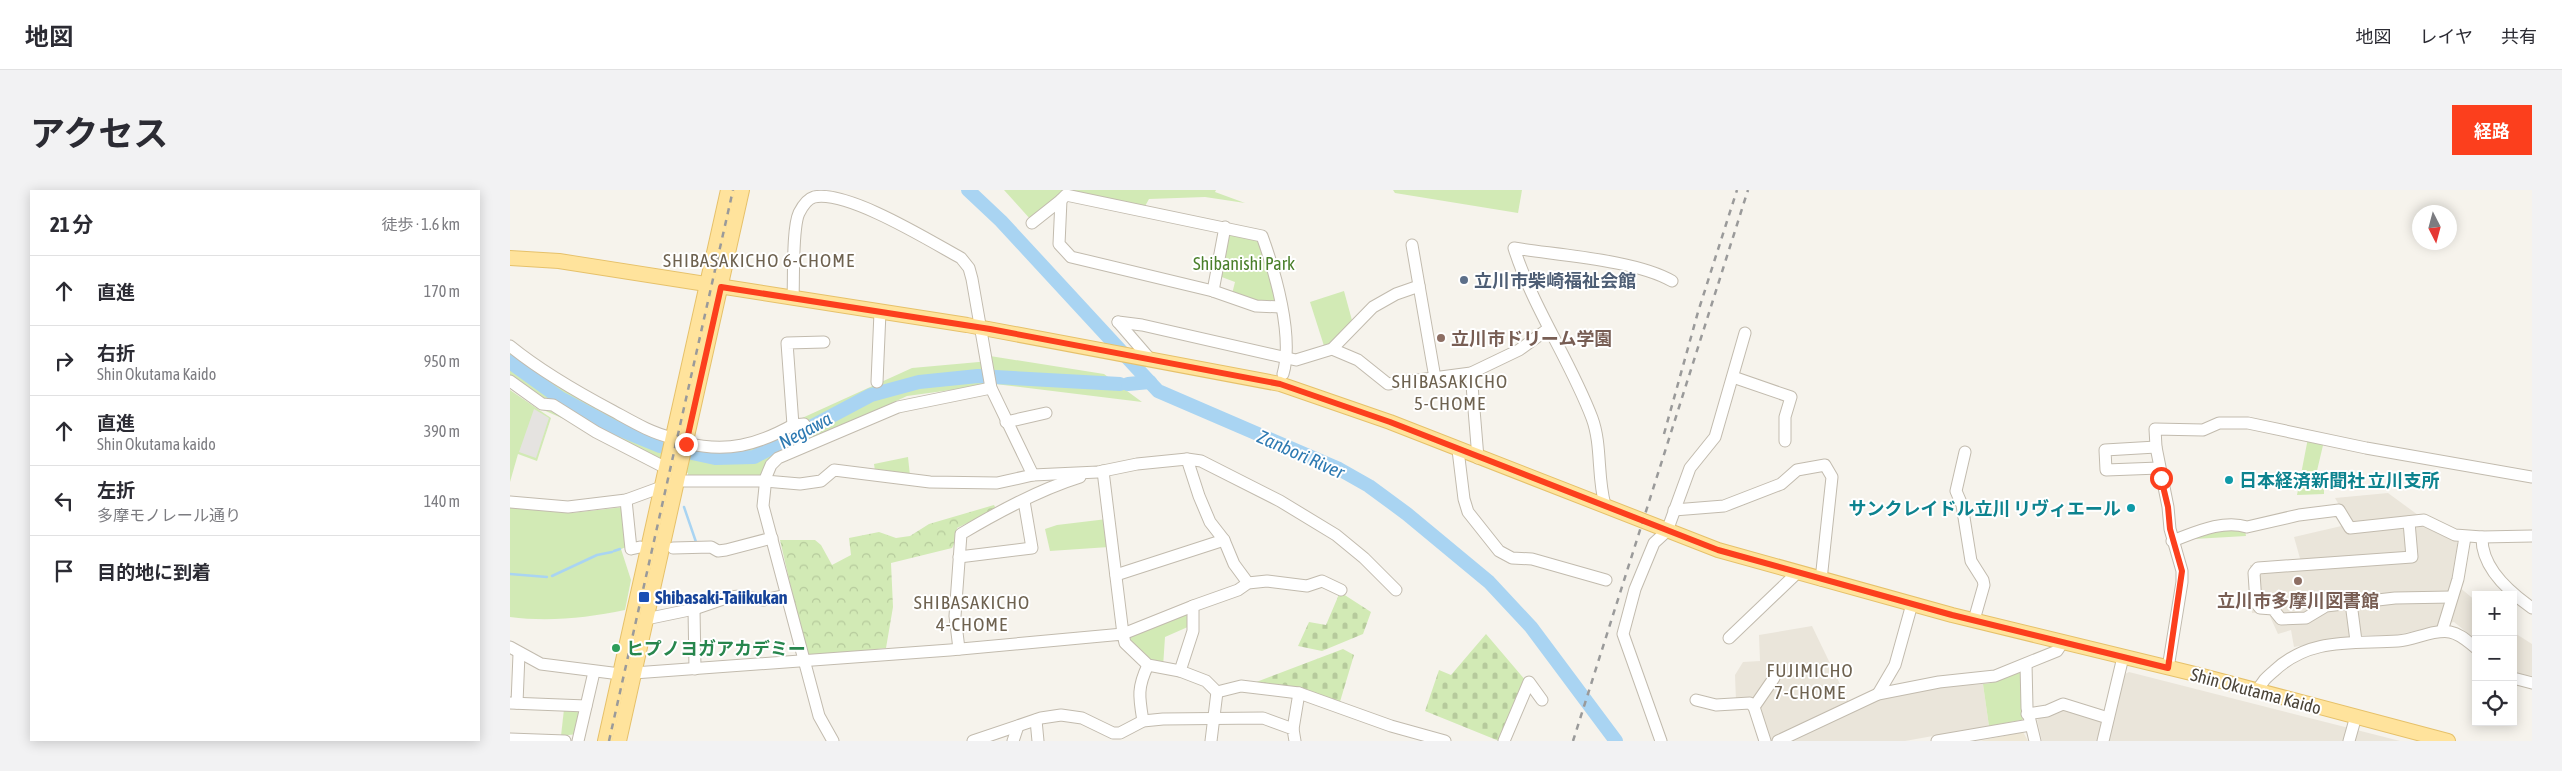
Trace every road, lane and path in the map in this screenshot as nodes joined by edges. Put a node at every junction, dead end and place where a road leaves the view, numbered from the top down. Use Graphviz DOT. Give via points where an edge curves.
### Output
graph roads {
  1 [pos="728,190"];
  2 [pos="742,190"];
  3 [pos="1061,200"];
  4 [pos="1032,223"];
  5 [pos="1225,227"];
  6 [pos="1412,245"];
  7 [pos="510,258"];
  8 [pos="1672,281"];
  9 [pos="705,284"];
  10 [pos="1419,286"];
  11 [pos="721,287"];
  12 [pos="1213,291"];
  13 [pos="793,298"];
  14 [pos="1281,307"];
  15 [pos="880,312"];
  16 [pos="979,327"];
  17 [pos="1548,329"];
  18 [pos="1745,333"];
  19 [pos="824,342"];
  20 [pos="510,346"];
  21 [pos="1332,349"];
  22 [pos="1288,358"];
  23 [pos="1150,359"];
  24 [pos="1471,373"];
  25 [pos="1283,374"];
  26 [pos="1733,377"];
  27 [pos="1435,378"];
  28 [pos="510,381"];
  29 [pos="876,382"];
  30 [pos="990,388"];
  31 [pos="1046,413"];
  32 [pos="1006,422"];
  33 [pos="672,439"];
  34 [pos="1785,441"];
  35 [pos="686,443"];
  36 [pos="2156,447"];
  37 [pos="1458,450"];
  38 [pos="1965,452"];
  39 [pos="1478,458"];
  40 [pos="1187,459"];
  41 [pos="666,467"];
  42 [pos="2159,468"];
  43 [pos="1101,472"];
  44 [pos="679,475"];
  45 [pos="1033,476"];
  46 [pos="2532,477"];
  47 [pos="765,481"];
  48 [pos="662,486"];
  49 [pos="626,500"];
  50 [pos="1024,501"];
  51 [pos="510,502"];
  52 [pos="1605,505"];
  53 [pos="1674,510"];
  54 [pos="2409,522"];
  55 [pos="1667,531"];
  56 [pos="2465,536"];
  57 [pos="2532,536"];
  58 [pos="2482,537"];
  59 [pos="772,538"];
  60 [pos="1224,540"];
  61 [pos="2172,541"];
  62 [pos="640,547"];
  63 [pos="673,548"];
  64 [pos="959,558"];
  65 [pos="1797,573"];
  66 [pos="1116,575"];
  67 [pos="1606,580"];
  68 [pos="1821,580"];
  69 [pos="1248,583"];
  70 [pos="1341,590"];
  71 [pos="1396,590"];
  72 [pos="786,595"];
  73 [pos="2452,598"];
  74 [pos="2351,603"];
  75 [pos="1912,604"];
  76 [pos="1193,606"];
  77 [pos="2532,608"];
  78 [pos="694,609"];
  79 [pos="646,619"];
  80 [pos="1974,620"];
  81 [pos="2442,631"];
  82 [pos="1123,634"];
  83 [pos="1729,638"];
  84 [pos="2356,641"];
  85 [pos="2063,642"];
  86 [pos="2472,645"];
  87 [pos="960,649"];
  88 [pos="515,650"];
  89 [pos="2123,657"];
  90 [pos="803,661"];
  91 [pos="2026,664"];
  92 [pos="1148,665"];
  93 [pos="2168,668"];
  94 [pos="695,669"];
  95 [pos="1180,671"];
  96 [pos="594,672"];
  97 [pos="634,673"];
  98 [pos="620,674"];
  99 [pos="1774,678"];
  100 [pos="2517,679"];
  101 [pos="2532,683"];
  102 [pos="2258,691"];
  103 [pos="1216,692"];
  104 [pos="1299,693"];
  105 [pos="1878,694"];
  106 [pos="1542,700"];
  107 [pos="1696,700"];
  108 [pos="514,703"];
  109 [pos="586,706"];
  110 [pos="1754,707"];
  111 [pos="2356,716"];
  112 [pos="2108,718"];
  113 [pos="2029,719"];
  114 [pos="1036,720"];
  115 [pos="1213,720"];
  116 [pos="1143,721"];
  117 [pos="1018,726"];
  118 [pos="1293,729"];
  119 [pos="1119,737"];
  120 [pos="1976,738"];
  121 [pos="514,740"];
  122 [pos="565,741"];
  123 [pos="578,741"];
  124 [pos="605,741"];
  125 [pos="619,741"];
  126 [pos="833,741"];
  127 [pos="973,741"];
  128 [pos="1013,741"];
  129 [pos="1038,741"];
  130 [pos="1211,741"];
  131 [pos="1295,741"];
  132 [pos="1445,741"];
  133 [pos="1504,741"];
  134 [pos="1661,741"];
  135 [pos="1765,741"];
  136 [pos="1778,741"];
  137 [pos="1937,741"];
  138 [pos="2035,741"];
  139 [pos="2103,741"];
  140 [pos="2349,741"];
  141 [pos="2448,741"];
  1 -- 9 [label="main road"];
  2 -- 11 [label="main road"];
  3 -- 4 [label="street"];
  3 -- 5 [label="street" via="1066,195"];
  3 -- 12 [label="street" via="1059,244 1071,257"];
  5 -- 12 [label="street"];
  5 -- 14 [label="street" via="1262,236"];
  6 -- 10 [label="street"];
  7 -- 9 [label="main road" via="559,261"];
  8 -- 17 [label="street" via="1626,266 1514,248"];
  9 -- 11 [label="main road"];
  9 -- 33 [label="main road"];
  10 -- 21 [label="street" via="1373,307"];
  10 -- 27 [label="street"];
  11 -- 13 [label="main road"];
  11 -- 35 [label="main road"];
  12 -- 14 [label="street" via="1256,306"];
  13 -- 15 [label="main road"];
  13 -- 16 [label="street" via="798,214 807,201 826,195 877,211 961,258 969,268"];
  14 -- 22 [label="street"];
  15 -- 16 [label="main road"];
  15 -- 29 [label="street"];
  16 -- 23 [label="main road"];
  16 -- 30 [label="street"];
  17 -- 24 [label="street" via="1519,350"];
  17 -- 52 [label="street" via="1593,421"];
  18 -- 26 [label="street"];
  19 -- 35 [label="street" via="787,343 798,424 732,448 716,449"];
  20 -- 33 [label="street" via="537,368 590,399"];
  21 -- 22 [label="street" via="1296,360"];
  21 -- 27 [label="street" via="1358,360 1388,384"];
  22 -- 23 [label="street" via="1118,322"];
  22 -- 25 [label="street"];
  23 -- 37 [label="main road, Shin Okutama Kaido" via="1308,392"];
  24 -- 27 [label="street"];
  24 -- 39 [label="street"];
  26 -- 34 [label="street" via="1792,397 1785,416"];
  26 -- 53 [label="street" via="1715,437 1690,468"];
  28 -- 41 [label="street" via="542,404 553,405 596,432"];
  30 -- 32 [label="street"];
  30 -- 47 [label="street" via="898,407 868,418 778,458 771,465"];
  31 -- 32 [label="street"];
  32 -- 45 [label="street"];
  33 -- 41 [label="main road"];
  35 -- 44 [label="main road"];
  36 -- 42 [label="street"];
  36 -- 42 [label="street" via="2105,450 2106,470"];
  36 -- 46 [label="street" via="2155,429 2203,430 2219,423 2248,423 2366,448"];
  37 -- 39 [label="main road, Shin Okutama Kaido"];
  37 -- 67 [label="street" via="1468,512 1499,551 1512,558 1532,559"];
  38 -- 80 [label="street" via="1956,491 1962,505 1971,561 1984,585"];
  39 -- 52 [label="main road, Shin Okutama Kaido"];
  40 -- 43 [label="street" via="1137,464"];
  40 -- 60 [label="street" via="1198,496 1210,522"];
  40 -- 71 [label="street" via="1210,464 1336,535"];
  41 -- 48 [label="main road"];
  42 -- 61 [label="street" via="2166,491"];
  43 -- 45 [label="street"];
  43 -- 50 [label="street" via="1062,483"];
  43 -- 66 [label="street"];
  44 -- 47 [label="street"];
  44 -- 48 [label="street"];
  44 -- 79 [label="main road"];
  45 -- 47 [label="street" via="997,483 930,482 834,470 822,481 800,484"];
  47 -- 59 [label="street" via="763,506"];
  48 -- 49 [label="street"];
  48 -- 98 [label="main road"];
  49 -- 51 [label="street" via="568,506"];
  49 -- 62 [label="street" via="631,549"];
  50 -- 64 [label="street" via="961,534"];
  50 -- 64 [label="street" via="1032,548"];
  52 -- 55 [label="main road, Shin Okutama Kaido"];
  53 -- 55 [label="street"];
  53 -- 68 [label="street" via="1724,506 1781,484 1797,470 1824,465 1832,476"];
  54 -- 56 [label="street" via="2424,520 2455,536"];
  54 -- 61 [label="street" via="2350,528 2339,510 2247,527 2240,524 2208,528"];
  54 -- 74 [label="street" via="2412,557 2258,568 2254,573 2256,603 2260,608 2273,609 2281,618 2306,618 2326,606"];
  55 -- 65 [label="main road, Shin Okutama Kaido"];
  55 -- 134 [label="street" via="1654,542 1645,561 1623,634"];
  56 -- 58 [label="street"];
  56 -- 73 [label="street"];
  57 -- 58 [label="street"];
  58 -- 77 [label="street" via="2485,559 2507,587"];
  59 -- 63 [label="street" via="718,551 711,547"];
  59 -- 72 [label="street"];
  60 -- 66 [label="street"];
  60 -- 69 [label="street" via="1234,564"];
  61 -- 93 [label="street" via="2182,571 2182,582"];
  64 -- 87 [label="street" via="954,616"];
  65 -- 68 [label="main road, Shin Okutama Kaido"];
  65 -- 83 [label="street"];
  66 -- 82 [label="street"];
  68 -- 75 [label="main road, Shin Okutama Kaido"];
  69 -- 70 [label="street" via="1267,581 1307,586 1322,581"];
  69 -- 76 [label="street" via="1238,590"];
  72 -- 78 [label="street" via="764,600 729,597"];
  72 -- 90 [label="street"];
  73 -- 74 [label="street" via="2395,598"];
  73 -- 81 [label="street"];
  74 -- 84 [label="street"];
  75 -- 80 [label="main road, Shin Okutama Kaido"];
  75 -- 105 [label="street" via="1895,665"];
  76 -- 82 [label="street"];
  76 -- 95 [label="street" via="1192,631"];
  78 -- 79 [label="street"];
  78 -- 94 [label="street"];
  79 -- 97 [label="main road"];
  80 -- 85 [label="main road, Shin Okutama Kaido"];
  81 -- 84 [label="street" via="2399,641"];
  81 -- 86 [label="street" via="2458,634"];
  82 -- 87 [label="street"];
  82 -- 92 [label="street" via="1125,643"];
  84 -- 102 [label="street" via="2304,649 2294,654 2260,684"];
  85 -- 89 [label="main road, Shin Okutama Kaido"];
  85 -- 91 [label="street" via="2056,651"];
  87 -- 90 [label="street"];
  88 -- 96 [label="street" via="542,664"];
  88 -- 108 [label="street"];
  89 -- 93 [label="main road, Shin Okutama Kaido"];
  89 -- 112 [label="street"];
  90 -- 94 [label="street"];
  90 -- 126 [label="street" via="819,716"];
  91 -- 105 [label="street" via="1986,678 1939,682"];
  91 -- 113 [label="street"];
  92 -- 95 [label="street"];
  92 -- 116 [label="street" via="1139,682"];
  93 -- 102 [label="main road, Shin Okutama Kaido"];
  94 -- 97 [label="street"];
  95 -- 103 [label="street" via="1206,681"];
  96 -- 98 [label="street"];
  96 -- 109 [label="street"];
  97 -- 98 [label="street"];
  97 -- 125 [label="main road"];
  98 -- 124 [label="main road"];
  99 -- 110 [label="street"];
  100 -- 101 [label="street"];
  102 -- 111 [label="main road, Shin Okutama Kaido"];
  103 -- 104 [label="street" via="1241,686"];
  103 -- 115 [label="street"];
  104 -- 118 [label="street"];
  104 -- 132 [label="street" via="1391,726"];
  105 -- 136 [label="street"];
  106 -- 133 [label="street" via="1529,682"];
  107 -- 110 [label="street" via="1716,705 1750,703"];
  108 -- 109 [label="street"];
  109 -- 123 [label="street"];
  110 -- 135 [label="street"];
  111 -- 140 [label="street"];
  111 -- 141 [label="main road, Shin Okutama Kaido"];
  112 -- 113 [label="street" via="2063,704"];
  112 -- 139 [label="street"];
  113 -- 120 [label="street"];
  113 -- 138 [label="street"];
  114 -- 117 [label="street"];
  114 -- 119 [label="street" via="1050,716 1082,718"];
  114 -- 129 [label="street"];
  115 -- 116 [label="street"];
  115 -- 118 [label="street" via="1263,718"];
  115 -- 130 [label="street"];
  116 -- 119 [label="street"];
  117 -- 127 [label="street"];
  117 -- 128 [label="street"];
  118 -- 131 [label="street"];
  120 -- 137 [label="street"];
  121 -- 122 [label="street"];
}
